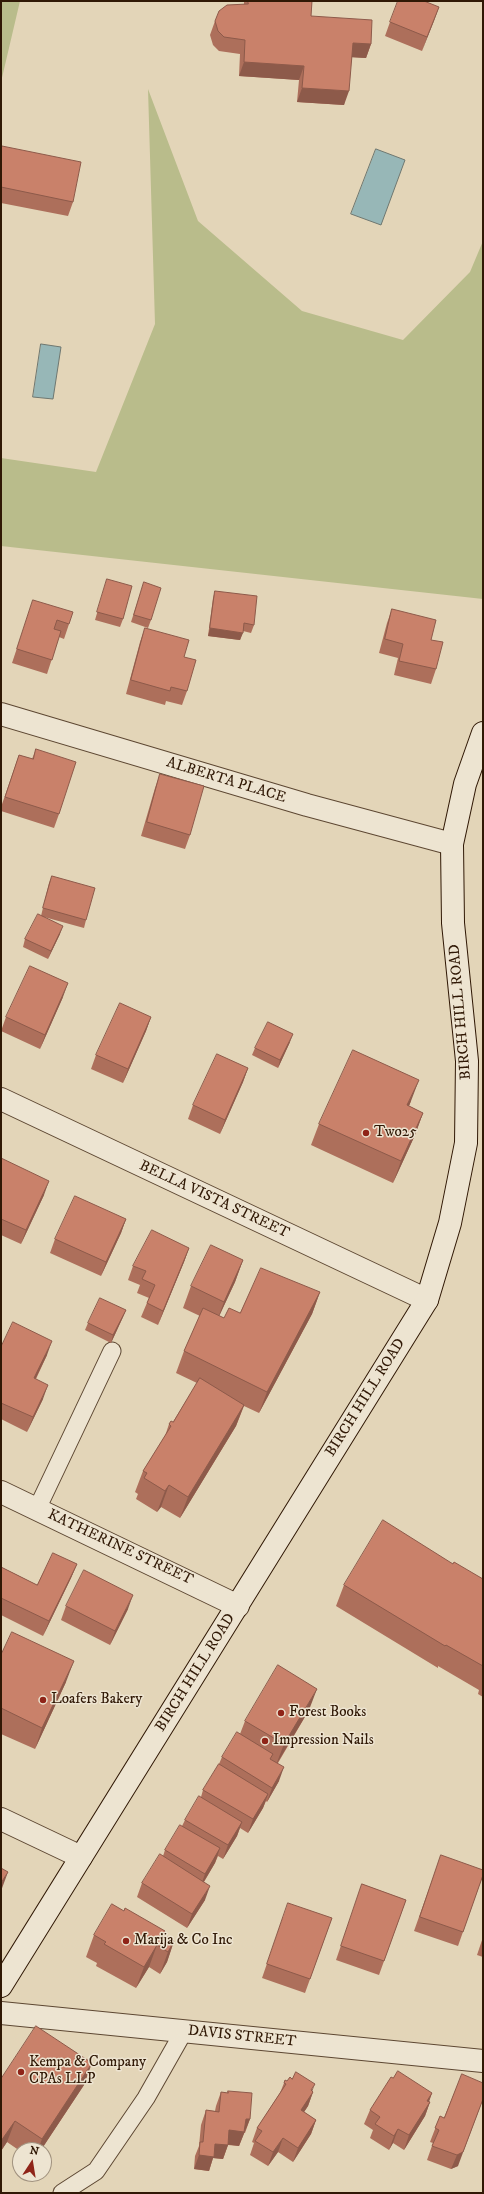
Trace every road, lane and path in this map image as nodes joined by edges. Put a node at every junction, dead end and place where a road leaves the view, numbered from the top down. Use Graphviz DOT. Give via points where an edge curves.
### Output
graph roads {
  1 [pos="1,714"];
  2 [pos="483,733"];
  3 [pos="477,764"];
  4 [pos="452,844"];
  5 [pos="1,1099"];
  6 [pos="427,1300"];
  7 [pos="112,1351"];
  8 [pos="1,1492"];
  9 [pos="36,1508"];
  10 [pos="238,1606"];
  11 [pos="1,1819"];
  12 [pos="81,1857"];
  13 [pos="1,1986"];
  14 [pos="1,2013"];
  15 [pos="184,2032"];
  16 [pos="483,2061"];
  17 [pos="62,2193"];
  1 -- 4 [label="street, ALBERTA PLACE" via="307,805"];
  2 -- 3 [label="street, BIRCH HILL ROAD"];
  3 -- 4 [label="street, BIRCH HILL ROAD" via="458,811"];
  4 -- 6 [label="street, BIRCH HILL ROAD" via="453,924 467,1061 466,1143 450,1224"];
  5 -- 6 [label="street, BELLA VISTA STREET"];
  6 -- 10 [label="street, BIRCH HILL ROAD"];
  7 -- 9 [label="lane"];
  8 -- 9 [label="street, KATHERINE STREET"];
  9 -- 10 [label="street, KATHERINE STREET"];
  10 -- 12 [label="street, BIRCH HILL ROAD"];
  11 -- 12 [label="street"];
  12 -- 13 [label="street, BIRCH HILL ROAD"];
  14 -- 15 [label="street, DAVIS STREET"];
  15 -- 16 [label="street, DAVIS STREET"];
  15 -- 17 [label="lane" via="146,2098 96,2171"];
}
